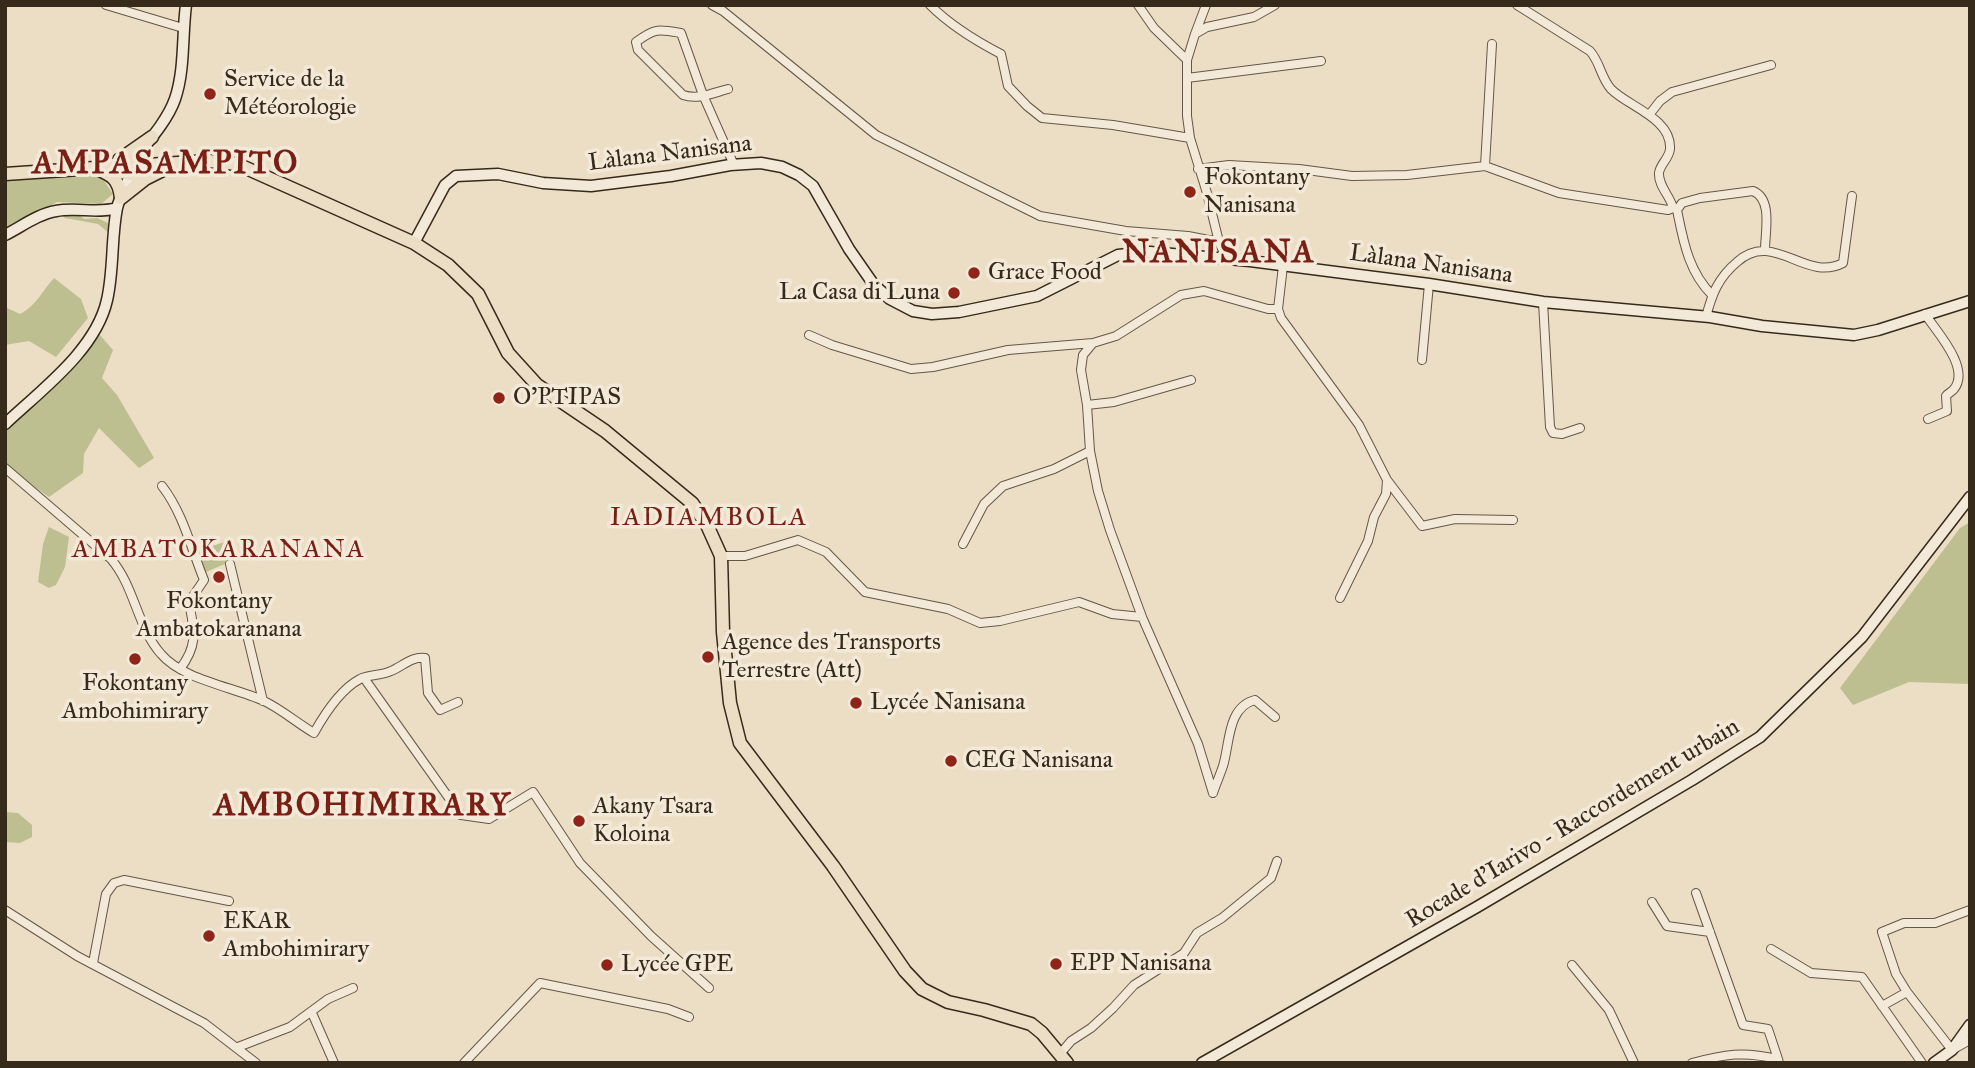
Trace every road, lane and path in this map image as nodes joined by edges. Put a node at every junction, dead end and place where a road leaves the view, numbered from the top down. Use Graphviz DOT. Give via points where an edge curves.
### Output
graph roads {
  1 [pos="106,5"];
  2 [pos="186,5"];
  3 [pos="712,5"];
  4 [pos="930,5"];
  5 [pos="1139,5"];
  6 [pos="1206,5"];
  7 [pos="1275,5"];
  8 [pos="1517,5"];
  9 [pos="183,28"];
  10 [pos="1195,34"];
  11 [pos="1492,44"];
  12 [pos="1186,60"];
  13 [pos="1321,61"];
  14 [pos="1771,65"];
  15 [pos="1187,78"];
  16 [pos="727,89"];
  17 [pos="703,95"];
  18 [pos="1649,115"];
  19 [pos="152,137"];
  20 [pos="1190,138"];
  21 [pos="178,164"];
  22 [pos="734,165"];
  23 [pos="1486,166"];
  24 [pos="95,168"];
  25 [pos="136,168"];
  26 [pos="1198,169"];
  27 [pos="5,174"];
  28 [pos="1852,196"];
  29 [pos="119,203"];
  30 [pos="5,235"];
  31 [pos="1219,242"];
  32 [pos="414,243"];
  33 [pos="1765,250"];
  34 [pos="1227,259"];
  35 [pos="1283,266"];
  36 [pos="1429,284"];
  37 [pos="1712,295"];
  38 [pos="1970,301"];
  39 [pos="1543,302"];
  40 [pos="1278,309"];
  41 [pos="1925,314"];
  42 [pos="1706,317"];
  43 [pos="809,335"];
  44 [pos="1093,343"];
  45 [pos="1422,360"];
  46 [pos="1191,380"];
  47 [pos="1087,405"];
  48 [pos="1928,419"];
  49 [pos="5,424"];
  50 [pos="1580,428"];
  51 [pos="1090,451"];
  52 [pos="5,468"];
  53 [pos="1387,480"];
  54 [pos="162,486"];
  55 [pos="1970,497"];
  56 [pos="1513,520"];
  57 [pos="963,544"];
  58 [pos="721,556"];
  59 [pos="230,564"];
  60 [pos="1340,598"];
  61 [pos="1142,617"];
  62 [pos="180,669"];
  63 [pos="364,678"];
  64 [pos="263,701"];
  65 [pos="458,702"];
  66 [pos="1275,717"];
  67 [pos="1277,861"];
  68 [pos="1696,893"];
  69 [pos="229,901"];
  70 [pos="1652,902"];
  71 [pos="5,910"];
  72 [pos="1970,910"];
  73 [pos="1710,932"];
  74 [pos="1771,949"];
  75 [pos="93,963"];
  76 [pos="1572,965"];
  77 [pos="353,988"];
  78 [pos="709,988"];
  79 [pos="1907,992"];
  80 [pos="1882,1006"];
  81 [pos="312,1013"];
  82 [pos="689,1017"];
  83 [pos="1970,1025"];
  84 [pos="1970,1040"];
  85 [pos="238,1047"];
  86 [pos="1952,1050"];
  87 [pos="1064,1058"];
  88 [pos="1778,1061"];
  89 [pos="256,1063"];
  90 [pos="334,1063"];
  91 [pos="464,1063"];
  92 [pos="1202,1063"];
  93 [pos="1634,1063"];
  94 [pos="1692,1063"];
  95 [pos="1922,1063"];
  96 [pos="1934,1063"];
  1 -- 9 [label="street"];
  2 -- 9 [label="street"];
  3 -- 31 [label="street" via="876,135 1040,216"];
  4 -- 20 [label="street" via="976,41 1001,54 1008,86 1042,118"];
  5 -- 12 [label="street" via="1154,28"];
  6 -- 10 [label="street"];
  7 -- 10 [label="street" via="1254,17"];
  8 -- 18 [label="street" via="1590,51 1612,90"];
  9 -- 19 [label="street" via="175,100"];
  10 -- 12 [label="street"];
  11 -- 23 [label="street"];
  12 -- 15 [label="street"];
  13 -- 15 [label="street"];
  14 -- 18 [label="street" via="1672,92"];
  15 -- 20 [label="street"];
  16 -- 17 [label="street"];
  17 -- 17 [label="street" via="681,33 657,29 636,42 638,50 683,95"];
  17 -- 22 [label="street"];
  18 -- 23 [label="street" via="1670,144 1659,172 1673,208 1668,211 1559,193"];
  19 -- 21 [label="main road" via="157,159"];
  19 -- 24 [label="main road" via="126,156"];
  19 -- 25 [label="street"];
  20 -- 26 [label="street"];
  21 -- 25 [label="main road"];
  21 -- 29 [label="main road" via="145,179"];
  21 -- 32 [label="main road" via="237,164"];
  22 -- 32 [label="street, Làlana Nanisana" via="591,186 498,174 456,176 445,185"];
  22 -- 34 [label="street, Làlana Nanisana" via="782,167 813,186 874,285 913,311 959,312 1037,296 1118,256 1150,252"];
  23 -- 26 [label="street" via="1352,176 1229,165"];
  24 -- 25 [label="main road"];
  24 -- 27 [label="main road"];
  24 -- 29 [label="main road" via="116,179"];
  25 -- 29 [label="street"];
  26 -- 31 [label="street"];
  28 -- 33 [label="street" via="1841,265 1807,265"];
  29 -- 30 [label="street" via="107,211 53,211"];
  29 -- 49 [label="street" via="111,282 98,328"];
  31 -- 34 [label="street"];
  32 -- 58 [label="main road" via="448,265 478,294 508,353 537,385 605,431 692,503"];
  33 -- 37 [label="street" via="1747,253 1717,282"];
  33 -- 37 [label="street" via="1766,208 1757,192 1682,203 1677,210 1692,270"];
  34 -- 35 [label="street, Làlana Nanisana"];
  35 -- 36 [label="street, Làlana Nanisana"];
  35 -- 40 [label="street"];
  36 -- 39 [label="street, Làlana Nanisana"];
  36 -- 45 [label="street"];
  37 -- 42 [label="street"];
  38 -- 41 [label="street, Làlana Nanisana"];
  39 -- 42 [label="street, Làlana Nanisana"];
  39 -- 50 [label="street" via="1550,427 1553,433 1562,434"];
  40 -- 44 [label="street" via="1204,291 1181,295 1116,336"];
  40 -- 53 [label="street" via="1287,329 1359,425"];
  41 -- 42 [label="street, Làlana Nanisana" via="1854,335"];
  41 -- 48 [label="street" via="1951,352 1959,374 1954,390 1946,396 1947,411"];
  43 -- 44 [label="street" via="911,369 1008,350"];
  44 -- 47 [label="street" via="1083,355 1081,370"];
  46 -- 47 [label="street"];
  47 -- 51 [label="street"];
  51 -- 57 [label="street" via="1003,486 984,504"];
  51 -- 61 [label="street" via="1110,530"];
  52 -- 62 [label="street" via="111,559 159,652"];
  53 -- 56 [label="street" via="1422,526 1455,519"];
  53 -- 60 [label="street" via="1368,541"];
  54 -- 62 [label="street" via="173,499 204,580 189,602 194,633 190,655"];
  55 -- 92 [label="street, Rocade d'Iarivo - Raccordement urbain" via="1862,636 1760,737 1488,901"];
  58 -- 61 [label="street" via="745,556 798,540 826,552 864,592 948,609 981,623 1079,602 1112,614"];
  58 -- 87 [label="main road" via="723,632 740,743 922,989 948,1002 1031,1024"];
  59 -- 64 [label="street"];
  61 -- 66 [label="street" via="1198,744 1213,793 1236,714 1246,702 1255,700"];
  62 -- 64 [label="street"];
  63 -- 64 [label="street" via="343,693 314,733"];
  63 -- 65 [label="street" via="425,658 428,693 440,710"];
  63 -- 78 [label="street" via="461,815 489,818 533,792 580,863"];
  67 -- 87 [label="street" via="1271,878 1197,933 1184,953 1134,985 1071,1041"];
  68 -- 73 [label="street"];
  69 -- 75 [label="street" via="124,880 114,883 106,894"];
  70 -- 73 [label="street" via="1667,926"];
  71 -- 75 [label="street"];
  72 -- 79 [label="street" via="1935,923 1904,923 1882,932"];
  73 -- 88 [label="street" via="1743,1025 1768,1029"];
  74 -- 80 [label="street" via="1811,973 1862,977"];
  75 -- 85 [label="street" via="204,1023"];
  76 -- 93 [label="street" via="1609,1010"];
  77 -- 81 [label="street" via="328,999"];
  79 -- 80 [label="street"];
  79 -- 86 [label="street"];
  80 -- 95 [label="street"];
  81 -- 85 [label="street" via="290,1027"];
  81 -- 90 [label="street"];
  82 -- 91 [label="street" via="540,983"];
  83 -- 86 [label="street"];
  84 -- 86 [label="street"];
  85 -- 89 [label="street"];
  86 -- 96 [label="street"];
  88 -- 94 [label="street" via="1728,1053"];
}
